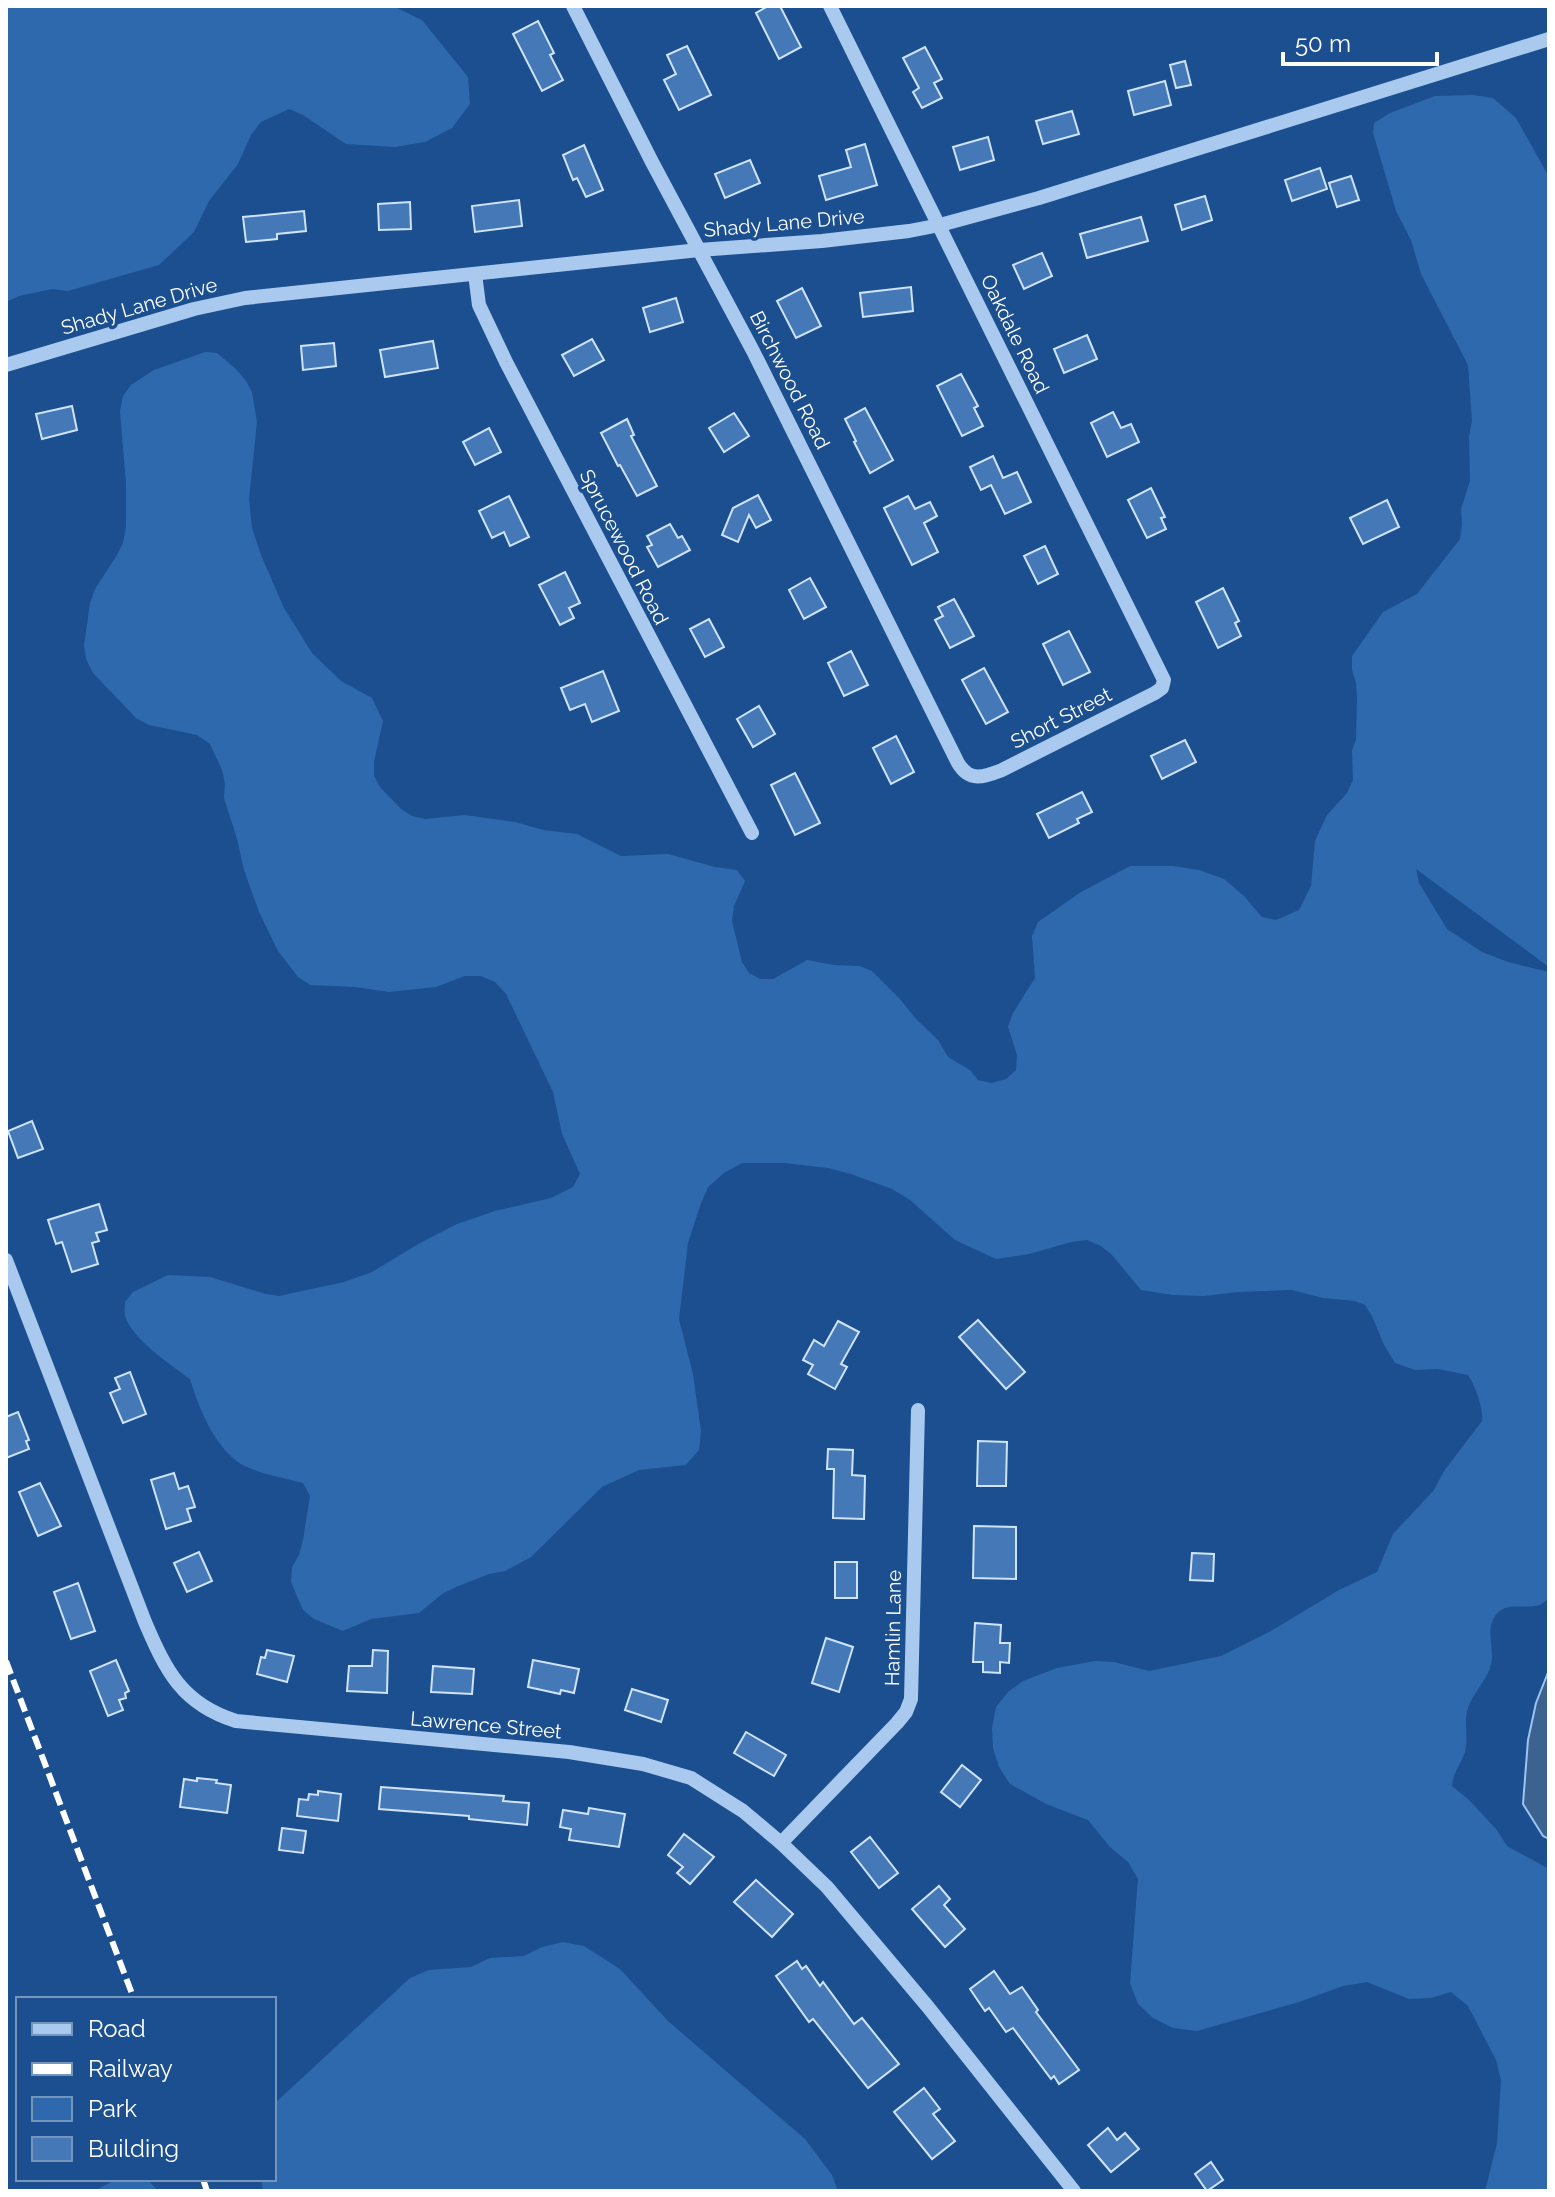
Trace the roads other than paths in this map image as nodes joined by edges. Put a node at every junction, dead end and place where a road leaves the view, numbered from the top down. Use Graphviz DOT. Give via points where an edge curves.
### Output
graph roads {
  1 [pos="573,6"];
  2 [pos="830,6"];
  3 [pos="1549,39"];
  4 [pos="940,225"];
  5 [pos="699,250"];
  6 [pos="475,274"];
  7 [pos="6,365"];
  8 [pos="1164,680"];
  9 [pos="966,774"];
  10 [pos="752,833"];
  11 [pos="6,1260"];
  12 [pos="918,1410"];
  13 [pos="781,1843"];
  14 [pos="1074,2191"];
  1 -- 5 [label="street, Birchwood Road"];
  2 -- 4 [label="street, Oakdale Road"];
  3 -- 4 [label="street, Shady Lane Drive"];
  4 -- 5 [label="street, Shady Lane Drive"];
  4 -- 8 [label="street, Oakdale Road"];
  5 -- 6 [label="street, Shady Lane Drive"];
  5 -- 9 [label="street, Birchwood Road"];
  6 -- 7 [label="street, Shady Lane Drive" via="218,303"];
  6 -- 10 [label="street, Sprucewood Road" via="479,305 512,374"];
  8 -- 9 [label="street, Short Street" via="1155,693 1002,770 979,777"];
  11 -- 13 [label="street, Lawrence Street" via="154,1642 169,1672 198,1704 236,1721 569,1752 657,1767 713,1791"];
  12 -- 13 [label="street, Hamlin Lane" via="911,1699 897,1723"];
  13 -- 14 [label="street, Lawrence Street" via="861,1927"];
}
